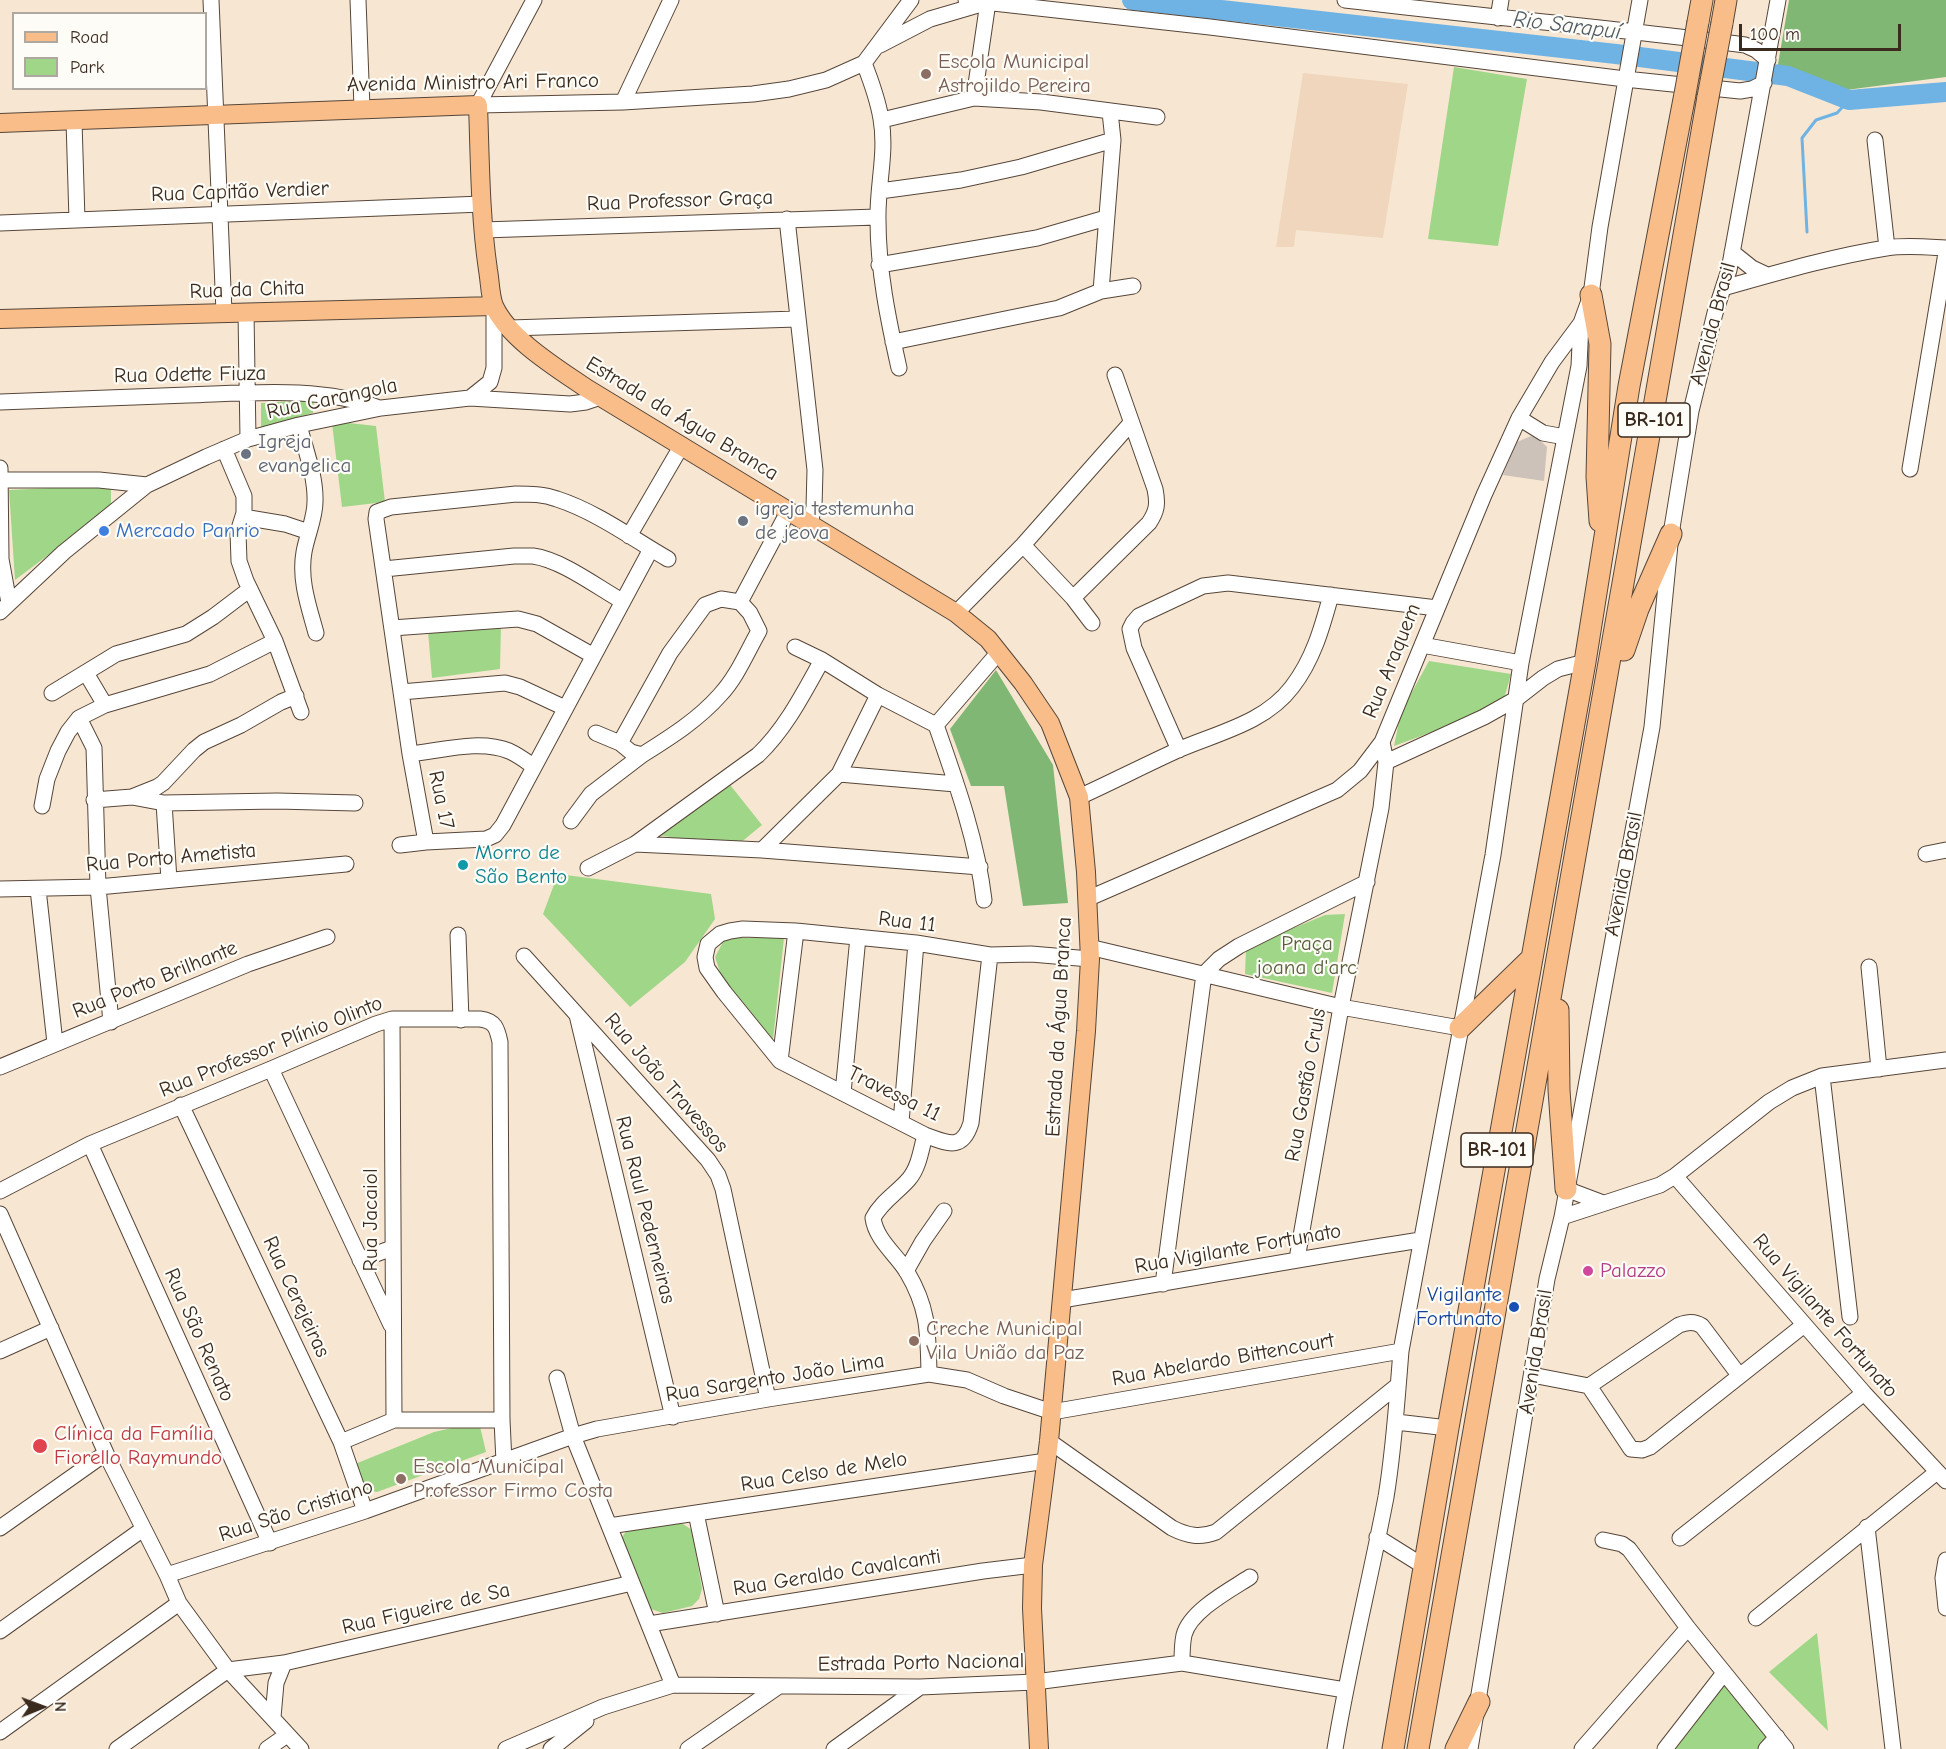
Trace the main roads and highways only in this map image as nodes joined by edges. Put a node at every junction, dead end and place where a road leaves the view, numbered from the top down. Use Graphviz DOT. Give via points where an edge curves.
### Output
graph roads {
  1 [pos="1702,0"];
  2 [pos="1726,0"];
  3 [pos="478,105"];
  4 [pos="0,123"];
  5 [pos="1591,295"];
  6 [pos="494,306"];
  7 [pos="0,319"];
  8 [pos="1671,534"];
  9 [pos="1604,551"];
  10 [pos="1599,728"];
  11 [pos="1560,949"];
  12 [pos="1531,959"];
  13 [pos="1460,1028"];
  14 [pos="1566,1189"];
  15 [pos="1479,1702"];
  16 [pos="1039,1749"];
  17 [pos="1393,1749"];
  18 [pos="1418,1749"];
  19 [pos="1456,1749"];
  1 -- 9 [label="highway, BR-101, bridge" via="1629,386"];
  2 -- 10 [label="highway, Avenida Brasil / BR-101, bridge"];
  3 -- 4 [label="main road, Avenida Ministro Ari Franco"];
  3 -- 6 [label="main road, Estrada da Água Branca" via="483,230"];
  5 -- 9 [label="highway" via="1600,344 1597,477"];
  6 -- 7 [label="main road, Rua da Chita"];
  6 -- 16 [label="main road, Estrada da Água Branca" via="539,357 956,613 988,639 1050,723 1079,797 1089,953 1086,1030 1052,1412 1033,1565"];
  8 -- 10 [label="highway" via="1638,609"];
  9 -- 12 [label="highway, BR-101"];
  10 -- 11 [label="highway, Avenida Brasil / BR-101"];
  11 -- 14 [label="highway" via="1559,1079"];
  11 -- 18 [label="highway, Avenida Brasil / BR-101"];
  12 -- 13 [label="highway"];
  12 -- 17 [label="highway, BR-101"];
  15 -- 19 [label="highway"];
}
